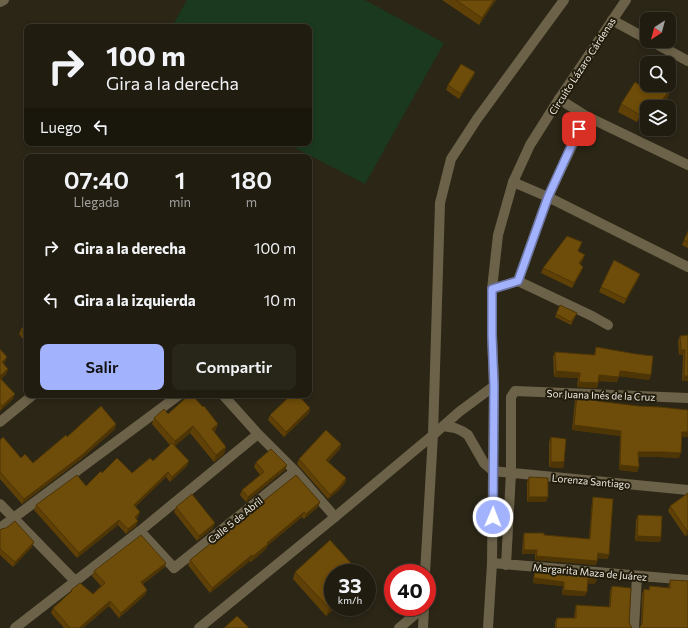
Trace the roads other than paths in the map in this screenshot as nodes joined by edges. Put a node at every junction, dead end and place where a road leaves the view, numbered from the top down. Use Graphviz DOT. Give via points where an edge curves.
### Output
graph roads {
  1 [pos="4,0"];
  2 [pos="564,0"];
  3 [pos="626,0"];
  4 [pos="0,2"];
  5 [pos="612,20"];
  6 [pos="640,35"];
  7 [pos="665,48"];
  8 [pos="688,60"];
  9 [pos="560,99"];
  10 [pos="586,116"];
  11 [pos="688,165"];
  12 [pos="513,182"];
  13 [pos="548,197"];
  14 [pos="688,267"];
  15 [pos="518,281"];
  16 [pos="492,289"];
  17 [pos="608,324"];
  18 [pos="494,386"];
  19 [pos="29,398"];
  20 [pos="176,398"];
  21 [pos="226,398"];
  22 [pos="688,398"];
  23 [pos="0,422"];
  24 [pos="443,426"];
  25 [pos="258,434"];
  26 [pos="434,435"];
  27 [pos="295,471"];
  28 [pos="493,471"];
  29 [pos="511,473"];
  30 [pos="688,490"];
  31 [pos="0,504"];
  32 [pos="335,517"];
  33 [pos="13,518"];
  34 [pos="0,528"];
  35 [pos="140,531"];
  36 [pos="427,564"];
  37 [pos="492,564"];
  38 [pos="506,565"];
  39 [pos="637,576"];
  40 [pos="688,580"];
  41 [pos="76,582"];
  42 [pos="414,616"];
  43 [pos="424,616"];
  44 [pos="15,628"];
  45 [pos="199,628"];
  46 [pos="399,628"];
  47 [pos="423,628"];
  48 [pos="488,628"];
  49 [pos="634,628"];
  1 -- 4 [label="street"];
  2 -- 26 [label="street" via="451,159 440,203"];
  3 -- 5 [label="street, Circuito Lázaro Cárdenas"];
  5 -- 6 [label="street"];
  5 -- 9 [label="street, Circuito Lázaro Cárdenas"];
  7 -- 8 [label="street"];
  9 -- 10 [label="street"];
  9 -- 12 [label="street, Circuito Lázaro Cárdenas" via="530,145"];
  10 -- 11 [label="street"];
  10 -- 13 [label="street"];
  12 -- 13 [label="street"];
  12 -- 16 [label="street, Circuito Lázaro Cárdenas" via="498,234"];
  13 -- 14 [label="street"];
  13 -- 15 [label="street"];
  15 -- 16 [label="street"];
  15 -- 17 [label="street"];
  16 -- 18 [label="street, Circuito Lázaro Cárdenas"];
  18 -- 24 [label="street"];
  18 -- 28 [label="street, Circuito Lázaro Cárdenas"];
  19 -- 23 [label="street"];
  20 -- 33 [label="street"];
  21 -- 25 [label="street"];
  22 -- 29 [label="street, Sor Juana Inés de la Cruz" via="515,391 511,397"];
  24 -- 26 [label="street"];
  24 -- 28 [label="street" via="468,435 484,463"];
  25 -- 27 [label="street"];
  25 -- 35 [label="street"];
  26 -- 32 [label="street"];
  26 -- 36 [label="street"];
  27 -- 32 [label="street"];
  27 -- 35 [label="street, Calle 5 de Abril" via="174,568"];
  28 -- 29 [label="street, Lorenza Santiago"];
  28 -- 37 [label="street, Circuito Lázaro Cárdenas"];
  29 -- 30 [label="street, Lorenza Santiago"];
  29 -- 38 [label="street"];
  31 -- 33 [label="street"];
  32 -- 45 [label="street"];
  33 -- 34 [label="street"];
  33 -- 41 [label="street"];
  35 -- 41 [label="street"];
  37 -- 38 [label="street, Margarita Maza de Juárez"];
  37 -- 48 [label="street, Circuito Lázaro Cárdenas"];
  38 -- 39 [label="street, Margarita Maza de Juárez"];
  39 -- 40 [label="street, Margarita Maza de Juárez"];
  39 -- 49 [label="street"];
  41 -- 44 [label="street"];
  42 -- 46 [label="street"];
  43 -- 47 [label="street"];
}
